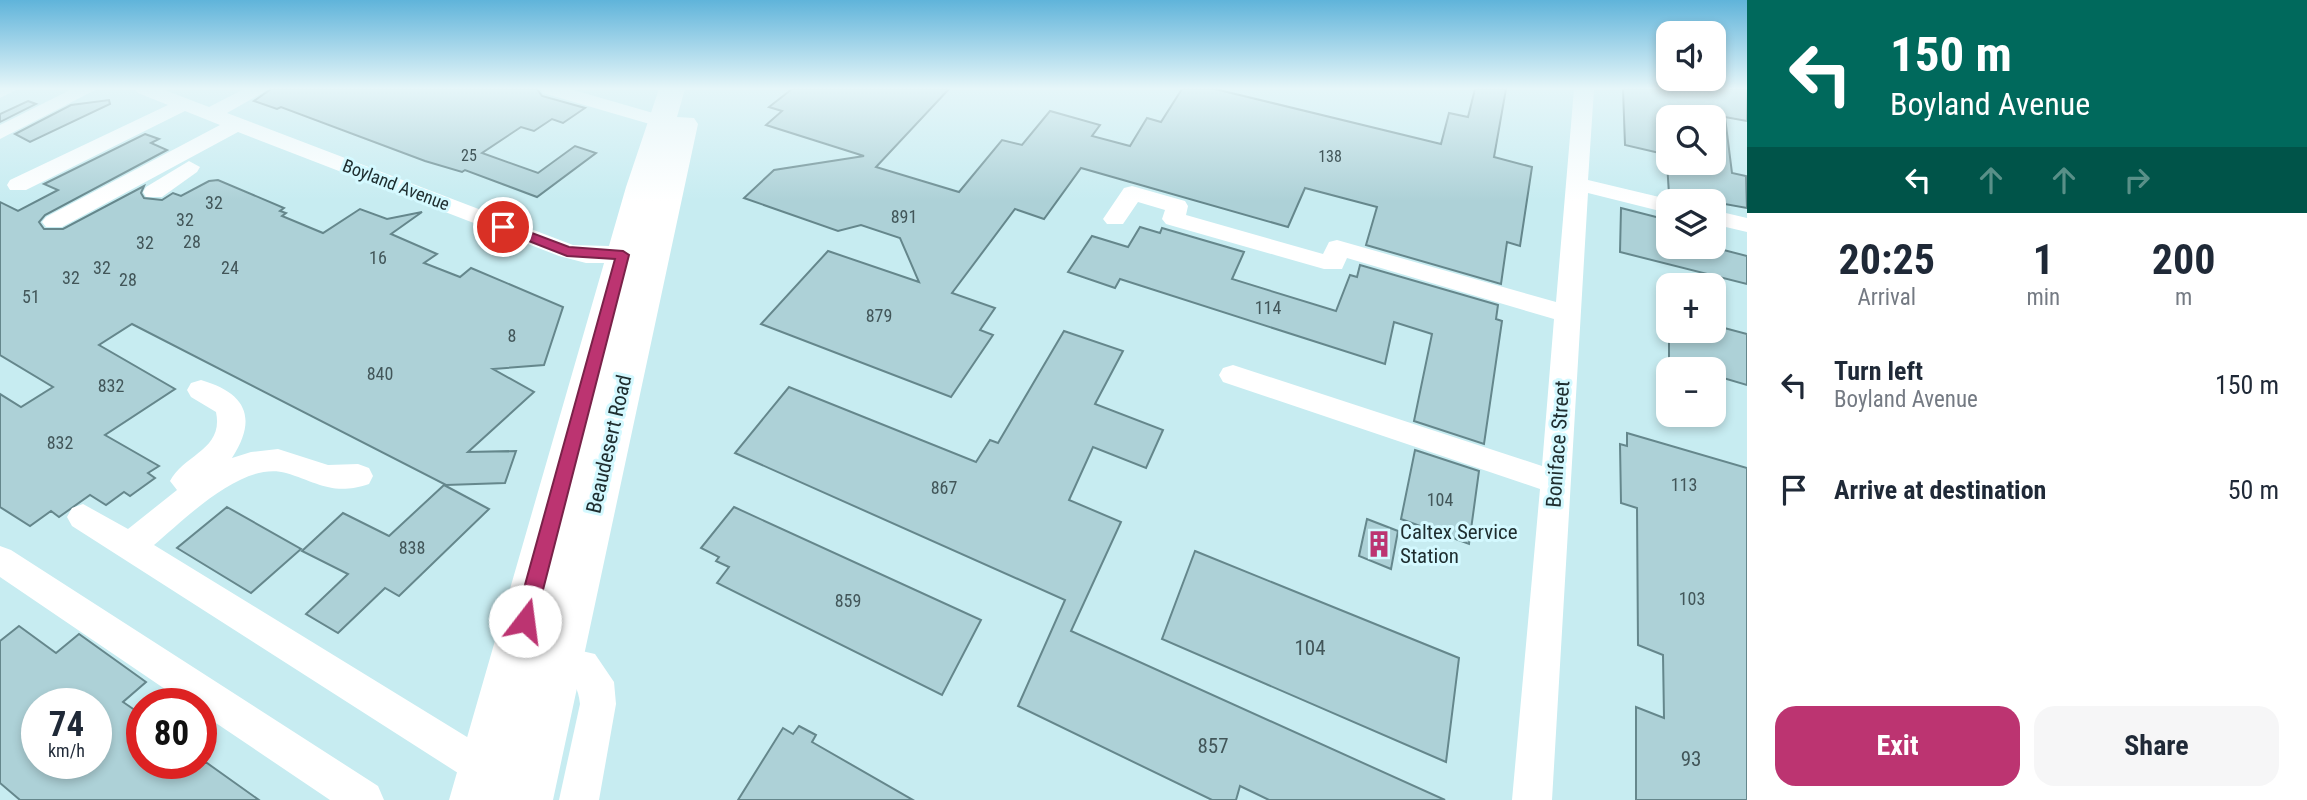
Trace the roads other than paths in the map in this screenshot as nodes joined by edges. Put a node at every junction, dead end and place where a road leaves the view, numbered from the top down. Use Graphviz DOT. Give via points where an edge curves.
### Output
graph roads {
  1 [pos="94,126"];
  2 [pos="133,126"];
  3 [pos="659,126"];
  4 [pos="683,126"];
  5 [pos="1581,126"];
  6 [pos="244,127"];
  7 [pos="9,179"];
  8 [pos="1577,184"];
  9 [pos="154,192"];
  10 [pos="1656,203"];
  11 [pos="1115,219"];
  12 [pos="1726,220"];
  13 [pos="54,222"];
  14 [pos="1747,225"];
  15 [pos="638,255"];
  16 [pos="1567,314"];
  17 [pos="1233,375"];
  18 [pos="201,390"];
  19 [pos="358,476"];
  20 [pos="1555,482"];
  21 [pos="83,517"];
  22 [pos="121,541"];
  23 [pos="0,560"];
  24 [pos="537,659"];
  25 [pos="481,784"];
  26 [pos="365,800"];
  27 [pos="526,800"];
  28 [pos="579,800"];
  29 [pos="1532,800"];
  1 -- 7 [label="street"];
  2 -- 7 [label="street"];
  3 -- 15 [label="highway, Beaudesert Road"];
  4 -- 15 [label="highway, Beaudesert Road"];
  5 -- 8 [label="street, Boniface Street"];
  6 -- 9 [label="street"];
  6 -- 13 [label="street"];
  6 -- 15 [label="street, Boyland Avenue" via="567,251"];
  8 -- 10 [label="street"];
  8 -- 16 [label="street, Boniface Street"];
  11 -- 16 [label="street" via="1132,193 1177,206 1174,219 1333,264 1337,247"];
  12 -- 14 [label="street"];
  15 -- 24 [label="highway, Beaudesert Road"];
  16 -- 20 [label="street, Boniface Street"];
  17 -- 20 [label="street"];
  18 -- 22 [label="street" via="229,406 230,442"];
  19 -- 22 [label="street" via="329,478 295,463 270,460 243,466"];
  20 -- 29 [label="street, Boniface Street"];
  21 -- 22 [label="street"];
  22 -- 25 [label="street"];
  23 -- 26 [label="street"];
  24 -- 25 [label="highway, Beaudesert Road"];
  24 -- 27 [label="highway, Beaudesert Road"];
  24 -- 28 [label="street" via="583,666 598,691"];
}
